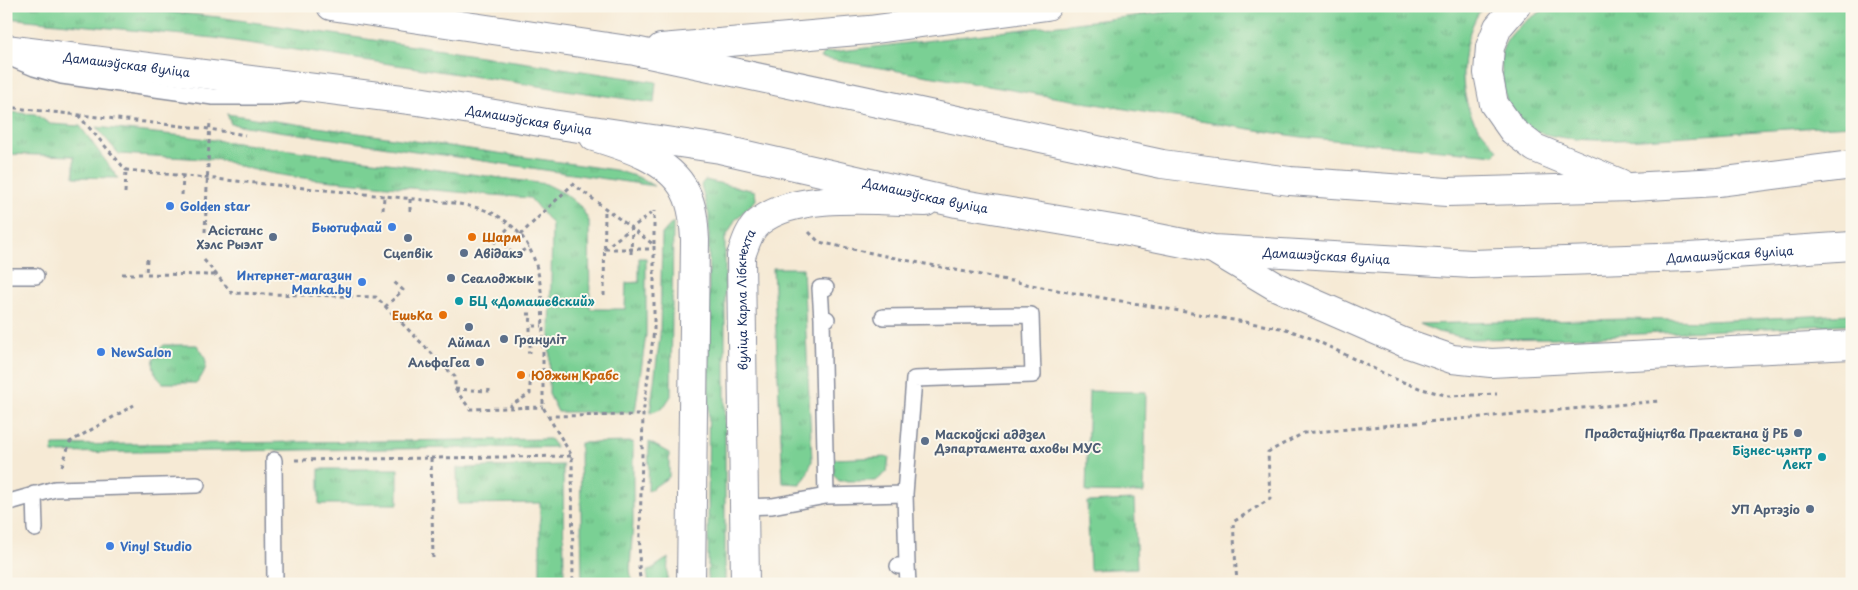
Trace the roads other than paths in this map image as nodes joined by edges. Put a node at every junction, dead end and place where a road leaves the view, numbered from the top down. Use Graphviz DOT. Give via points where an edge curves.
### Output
graph roads {
  1 [pos="331,6"];
  2 [pos="1047,6"];
  3 [pos="1516,6"];
  4 [pos="6,49"];
  5 [pos="635,51"];
  6 [pos="6,57"];
  7 [pos="335,90"];
  8 [pos="552,124"];
  9 [pos="1852,165"];
  10 [pos="1631,188"];
  11 [pos="957,203"];
  12 [pos="1852,246"];
  13 [pos="1213,249"];
  14 [pos="6,276"];
  15 [pos="36,276"];
  16 [pos="825,298"];
  17 [pos="884,318"];
  18 [pos="1852,345"];
  19 [pos="274,460"];
  20 [pos="198,485"];
  21 [pos="34,494"];
  22 [pos="905,494"];
  23 [pos="826,496"];
  24 [pos="6,503"];
  25 [pos="744,507"];
  26 [pos="35,529"];
  27 [pos="275,584"];
  28 [pos="691,584"];
  29 [pos="745,584"];
  30 [pos="908,584"];
  1 -- 5 [label="main road"];
  2 -- 5 [label="main road" via="869,30"];
  3 -- 10 [label="main road" via="1498,27 1490,47 1488,73 1494,104 1512,131 1535,148"];
  4 -- 7 [label="main road, Дамашэўская вуліца"];
  5 -- 10 [label="main road" via="1172,166 1290,181 1447,192"];
  6 -- 7 [label="lane" via="62,76 213,97 273,97"];
  7 -- 8 [label="main road, Дамашэўская вуліца"];
  8 -- 11 [label="main road, Дамашэўская вуліца" via="720,149"];
  8 -- 28 [label="main road" via="644,155 664,167 677,178 693,213"];
  9 -- 10 [label="main road" via="1718,182"];
  11 -- 13 [label="main road, Дамашэўская вуліца"];
  11 -- 25 [label="main road, вуліца Карла Лібкнехта" via="827,200 791,206 757,222 741,256"];
  12 -- 13 [label="main road, Дамашэўская вуліца" via="1689,257 1472,264"];
  13 -- 18 [label="main road" via="1275,286 1403,342 1452,359 1491,362"];
  14 -- 15 [label="lane"];
  16 -- 23 [label="lane"];
  17 -- 22 [label="lane" via="1031,315 1033,375 914,379"];
  19 -- 27 [label="lane"];
  20 -- 21 [label="lane" via="55,489"];
  21 -- 24 [label="lane"];
  21 -- 26 [label="lane"];
  22 -- 23 [label="lane"];
  22 -- 30 [label="lane" via="903,566"];
  23 -- 25 [label="lane" via="772,506"];
  25 -- 29 [label="main road, вуліца Карла Лібкнехта"];
}
